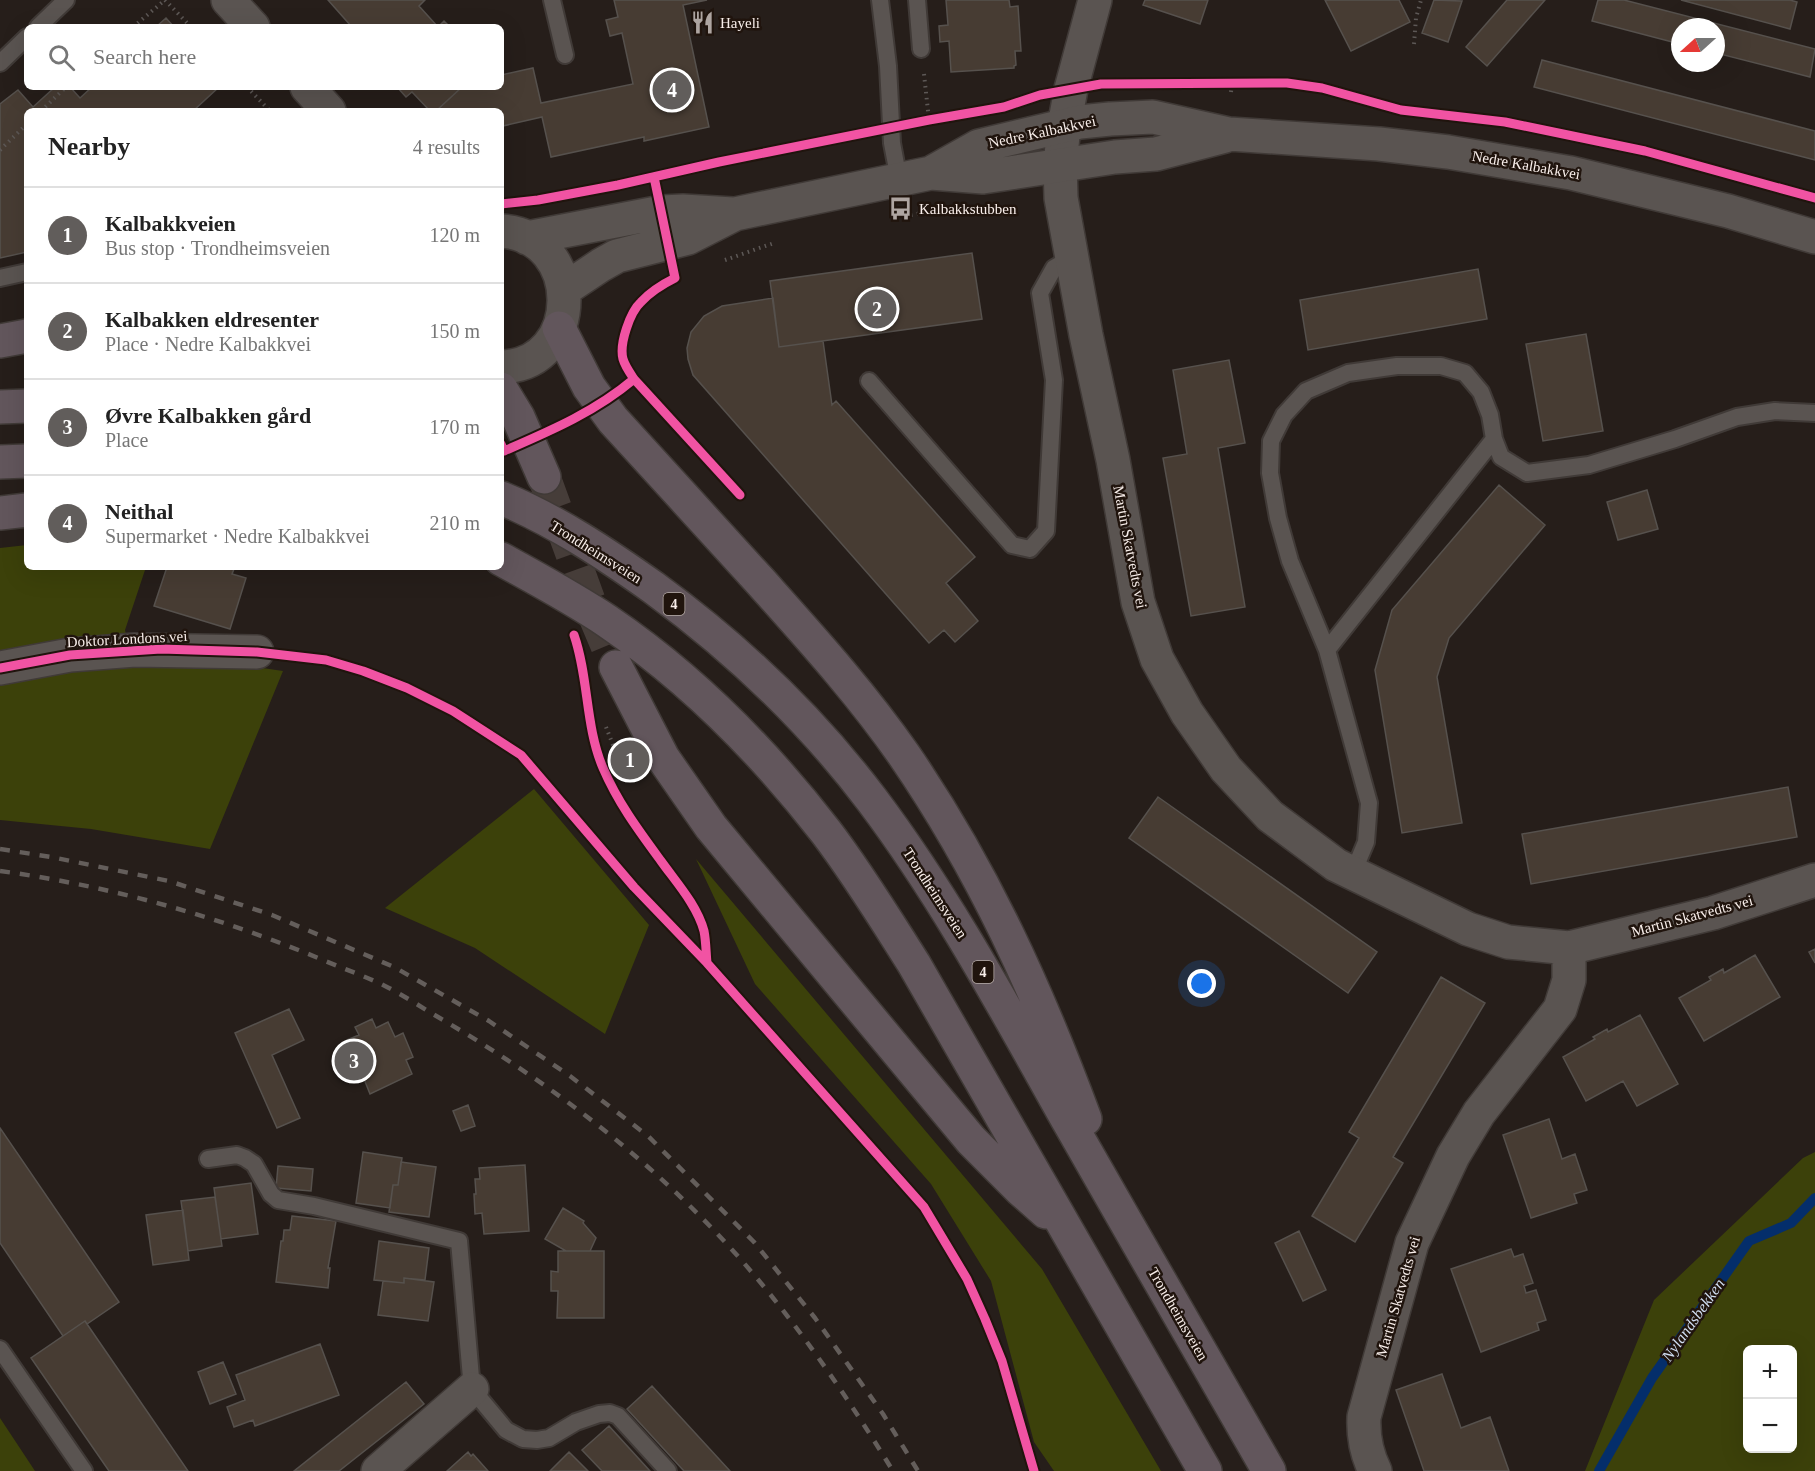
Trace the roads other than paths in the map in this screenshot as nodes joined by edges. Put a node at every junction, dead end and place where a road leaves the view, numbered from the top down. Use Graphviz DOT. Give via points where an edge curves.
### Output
graph roads {
  1 [pos="66,0"];
  2 [pos="228,0"];
  3 [pos="552,0"];
  4 [pos="880,0"];
  5 [pos="917,0"];
  6 [pos="1095,0"];
  7 [pos="41,24"];
  8 [pos="250,24"];
  9 [pos="24,40"];
  10 [pos="921,50"];
  11 [pos="565,55"];
  12 [pos="0,63"];
  13 [pos="311,90"];
  14 [pos="326,108"];
  15 [pos="1064,126"];
  16 [pos="1229,134"];
  17 [pos="1060,165"];
  18 [pos="931,173"];
  19 [pos="899,180"];
  20 [pos="735,214"];
  21 [pos="514,235"];
  22 [pos="1815,237"];
  23 [pos="1071,258"];
  24 [pos="24,273"];
  25 [pos="0,278"];
  26 [pos="565,289"];
  27 [pos="559,328"];
  28 [pos="24,337"];
  29 [pos="0,341"];
  30 [pos="504,366"];
  31 [pos="869,381"];
  32 [pos="504,394"];
  33 [pos="24,406"];
  34 [pos="0,407"];
  35 [pos="1815,413"];
  36 [pos="1494,439"];
  37 [pos="24,461"];
  38 [pos="0,462"];
  39 [pos="544,477"];
  40 [pos="504,500"];
  41 [pos="24,510"];
  42 [pos="0,513"];
  43 [pos="504,561"];
  44 [pos="1327,650"];
  45 [pos="257,652"];
  46 [pos="616,667"];
  47 [pos="0,668"];
  48 [pos="1353,873"];
  49 [pos="1815,880"];
  50 [pos="1569,948"];
  51 [pos="208,1160"];
  52 [pos="1122,1216"];
  53 [pos="1068,1231"];
  54 [pos="0,1349"];
  55 [pos="472,1389"];
  56 [pos="84,1471"];
  57 [pos="378,1471"];
  58 [pos="668,1471"];
  59 [pos="1205,1471"];
  60 [pos="1269,1471"];
  61 [pos="1375,1471"];
  1 -- 7 [label="lane"];
  2 -- 8 [label="street"];
  3 -- 11 [label="lane"];
  4 -- 19 [label="lane" via="892,143"];
  5 -- 10 [label="lane"];
  6 -- 15 [label="street"];
  9 -- 12 [label="lane"];
  13 -- 14 [label="street"];
  15 -- 16 [label="street, Nedre Kalbakkvei" via="1153,117"];
  15 -- 17 [label="street"];
  15 -- 18 [label="street, Nedre Kalbakkvei" via="979,146"];
  16 -- 17 [label="street, Nedre Kalbakkvei" via="1156,154"];
  16 -- 22 [label="street, Nedre Kalbakkvei" via="1379,144 1540,167 1638,188"];
  17 -- 18 [label="street, Nedre Kalbakkvei" via="983,177"];
  17 -- 23 [label="street, Martin Skatvedts vei"];
  18 -- 19 [label="street, Nedre Kalbakkvei"];
  19 -- 20 [label="street, Nedre Kalbakkvei"];
  20 -- 21 [label="street, Nedre Kalbakkvei" via="662,212"];
  20 -- 26 [label="street, Nedre Kalbakkvei" via="688,238 617,256"];
  21 -- 26 [label="street" via="545,250 558,268"];
  23 -- 31 [label="lane" via="1054,268 1040,293 1054,380 1046,531 1030,549 1012,545"];
  23 -- 48 [label="street, Martin Skatvedts vei" via="1138,602 1157,659 1187,713 1226,769 1270,816 1336,865"];
  24 -- 25 [label="lane"];
  26 -- 27 [label="street" via="565,309"];
  27 -- 30 [label="street" via="537,355"];
  27 -- 52 [label="highway" via="589,387 613,420 856,691 941,812 978,874 1020,958 1055,1038"];
  28 -- 29 [label="highway"];
  32 -- 39 [label="highway"];
  33 -- 34 [label="highway"];
  35 -- 36 [label="lane" via="1775,411 1737,417 1589,465 1527,473 1501,457"];
  36 -- 44 [label="lane"];
  36 -- 44 [label="lane" via="1481,392 1465,373 1441,366 1397,366 1348,373 1306,391 1284,415 1271,441 1270,473 1278,518 1290,561"];
  37 -- 38 [label="highway"];
  40 -- 52 [label="highway, Trondheimsveien / 4" via="562,529 687,612 778,692 824,741 871,799 963,936"];
  41 -- 42 [label="highway"];
  43 -- 53 [label="highway" via="608,621 660,660 743,735 785,780 827,833 914,964"];
  44 -- 48 [label="lane" via="1369,803 1366,842"];
  45 -- 47 [label="street, Doktor Londons vei" via="135,650"];
  46 -- 53 [label="highway" via="663,758 711,827 971,1140"];
  48 -- 50 [label="street, Martin Skatvedts vei" via="1468,929 1508,942"];
  49 -- 50 [label="street, Martin Skatvedts vei" via="1713,913"];
  50 -- 61 [label="street, Martin Skatvedts vei" via="1569,980 1560,1009 1479,1113 1453,1156 1412,1243 1364,1417 1364,1437"];
  51 -- 55 [label="lane" via="237,1155 245,1158 254,1164 278,1200 459,1241"];
  52 -- 60 [label="highway, Trondheimsveien / 4"];
  53 -- 59 [label="highway"];
  54 -- 56 [label="lane"];
  55 -- 57 [label="street"];
  55 -- 58 [label="lane" via="506,1430 523,1439 549,1438 599,1414 618,1416"];
}
